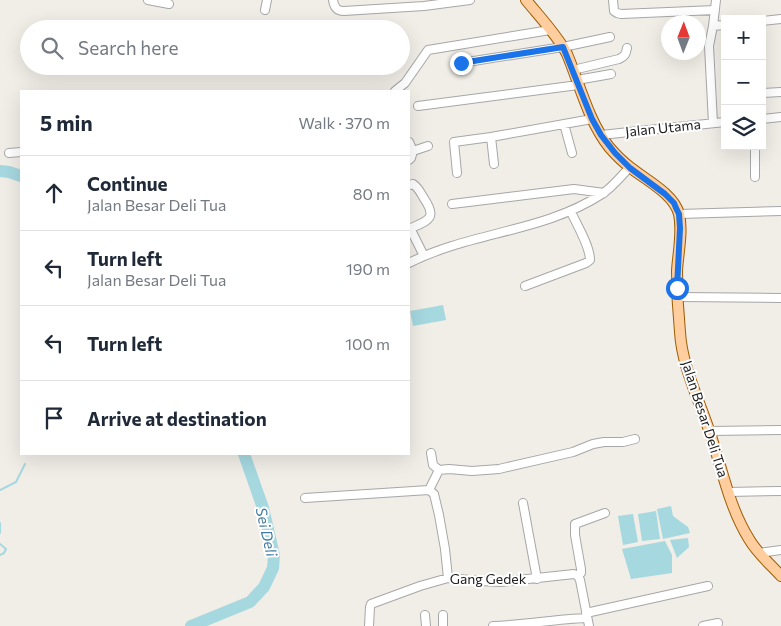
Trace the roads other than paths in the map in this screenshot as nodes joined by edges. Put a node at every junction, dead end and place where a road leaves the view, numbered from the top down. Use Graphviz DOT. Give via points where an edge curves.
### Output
graph roads {
  1 [pos="148,0"];
  2 [pos="267,0"];
  3 [pos="333,0"];
  4 [pos="377,0"];
  5 [pos="470,0"];
  6 [pos="529,0"];
  7 [pos="613,0"];
  8 [pos="716,0"];
  9 [pos="169,4"];
  10 [pos="377,9"];
  11 [pos="266,10"];
  12 [pos="715,10"];
  13 [pos="781,19"];
  14 [pos="766,21"];
  15 [pos="713,26"];
  16 [pos="721,26"];
  17 [pos="550,30"];
  18 [pos="610,37"];
  19 [pos="563,47"];
  20 [pos="627,48"];
  21 [pos="461,63"];
  22 [pos="572,70"];
  23 [pos="611,74"];
  24 [pos="410,75"];
  25 [pos="410,75"];
  26 [pos="578,83"];
  27 [pos="396,90"];
  28 [pos="781,92"];
  29 [pos="766,93"];
  30 [pos="418,106"];
  31 [pos="781,117"];
  32 [pos="592,119"];
  33 [pos="766,119"];
  34 [pos="721,122"];
  35 [pos="713,123"];
  36 [pos="564,124"];
  37 [pos="601,135"];
  38 [pos="491,137"];
  39 [pos="410,144"];
  40 [pos="428,146"];
  41 [pos="755,150"];
  42 [pos="413,151"];
  43 [pos="20,152"];
  44 [pos="9,153"];
  45 [pos="572,153"];
  46 [pos="410,159"];
  47 [pos="494,164"];
  48 [pos="630,168"];
  49 [pos="457,173"];
  50 [pos="755,177"];
  51 [pos="410,185"];
  52 [pos="604,193"];
  53 [pos="452,204"];
  54 [pos="781,211"];
  55 [pos="571,212"];
  56 [pos="679,214"];
  57 [pos="410,229"];
  58 [pos="424,256"];
  59 [pos="410,263"];
  60 [pos="525,286"];
  61 [pos="678,297"];
  62 [pos="781,298"];
  63 [pos="781,430"];
  64 [pos="710,431"];
  65 [pos="635,439"];
  66 [pos="431,453"];
  67 [pos="439,470"];
  68 [pos="429,490"];
  69 [pos="728,492"];
  70 [pos="781,492"];
  71 [pos="306,498"];
  72 [pos="523,503"];
  73 [pos="605,513"];
  74 [pos="781,550"];
  75 [pos="759,552"];
  76 [pos="578,576"];
  77 [pos="781,576"];
  78 [pos="448,578"];
  79 [pos="537,579"];
  80 [pos="708,586"];
  81 [pos="425,615"];
  82 [pos="443,615"];
  83 [pos="587,619"];
  84 [pos="718,622"];
  85 [pos="369,626"];
  86 [pos="426,626"];
  87 [pos="443,626"];
  88 [pos="493,626"];
  89 [pos="703,626"];
  1 -- 9 [label="street"];
  2 -- 11 [label="street"];
  3 -- 10 [label="street" via="335,7 342,11"];
  4 -- 10 [label="street"];
  5 -- 10 [label="street"];
  6 -- 17 [label="main road"];
  7 -- 12 [label="street" via="614,11 621,14"];
  8 -- 12 [label="street"];
  12 -- 15 [label="street"];
  13 -- 14 [label="street"];
  15 -- 16 [label="street"];
  15 -- 35 [label="street" via="709,46"];
  17 -- 19 [label="main road"];
  17 -- 25 [label="street" via="428,50"];
  18 -- 19 [label="street"];
  19 -- 21 [label="street"];
  19 -- 22 [label="main road"];
  20 -- 22 [label="street" via="624,57 619,59"];
  22 -- 26 [label="main road"];
  23 -- 26 [label="street"];
  24 -- 27 [label="street"];
  26 -- 30 [label="street"];
  26 -- 32 [label="main road"];
  28 -- 29 [label="street"];
  31 -- 33 [label="street"];
  32 -- 36 [label="street"];
  32 -- 37 [label="main road"];
  34 -- 35 [label="street, Jalan Utama"];
  35 -- 37 [label="street, Jalan Utama"];
  36 -- 38 [label="street"];
  36 -- 45 [label="street"];
  37 -- 48 [label="main road"];
  38 -- 47 [label="street"];
  38 -- 49 [label="street" via="454,142"];
  39 -- 42 [label="street"];
  40 -- 42 [label="street"];
  41 -- 50 [label="street"];
  42 -- 46 [label="street"];
  43 -- 44 [label="street"];
  48 -- 52 [label="street"];
  48 -- 56 [label="main road" via="665,194"];
  51 -- 57 [label="street" via="416,185 431,213 429,218"];
  52 -- 53 [label="street" via="574,189"];
  52 -- 55 [label="street"];
  54 -- 56 [label="street"];
  55 -- 58 [label="street"];
  55 -- 60 [label="street" via="590,260"];
  56 -- 61 [label="main road, Jalan Besar Deli Tua"];
  57 -- 58 [label="street"];
  58 -- 59 [label="street"];
  61 -- 62 [label="street"];
  61 -- 64 [label="main road, Jalan Besar Deli Tua" via="686,363"];
  63 -- 64 [label="street"];
  64 -- 69 [label="main road, Jalan Besar Deli Tua"];
  65 -- 67 [label="street" via="593,444 573,452 499,469"];
  66 -- 67 [label="street" via="433,465"];
  67 -- 68 [label="street"];
  68 -- 71 [label="street"];
  68 -- 78 [label="street" via="434,494 440,515"];
  69 -- 70 [label="street"];
  69 -- 75 [label="main road, Jalan Besar Deli Tua" via="748,538"];
  72 -- 79 [label="street"];
  73 -- 76 [label="street" via="575,524 581,569"];
  74 -- 75 [label="street"];
  75 -- 77 [label="main road, Jalan Besar Deli Tua"];
  76 -- 79 [label="street, Gang Gedek"];
  76 -- 83 [label="street"];
  78 -- 79 [label="street, Gang Gedek" via="500,582"];
  78 -- 85 [label="street, Gang Gedek" via="371,604"];
  80 -- 83 [label="street"];
  81 -- 86 [label="street"];
  82 -- 87 [label="street"];
  83 -- 88 [label="street"];
  84 -- 89 [label="street"];
}
